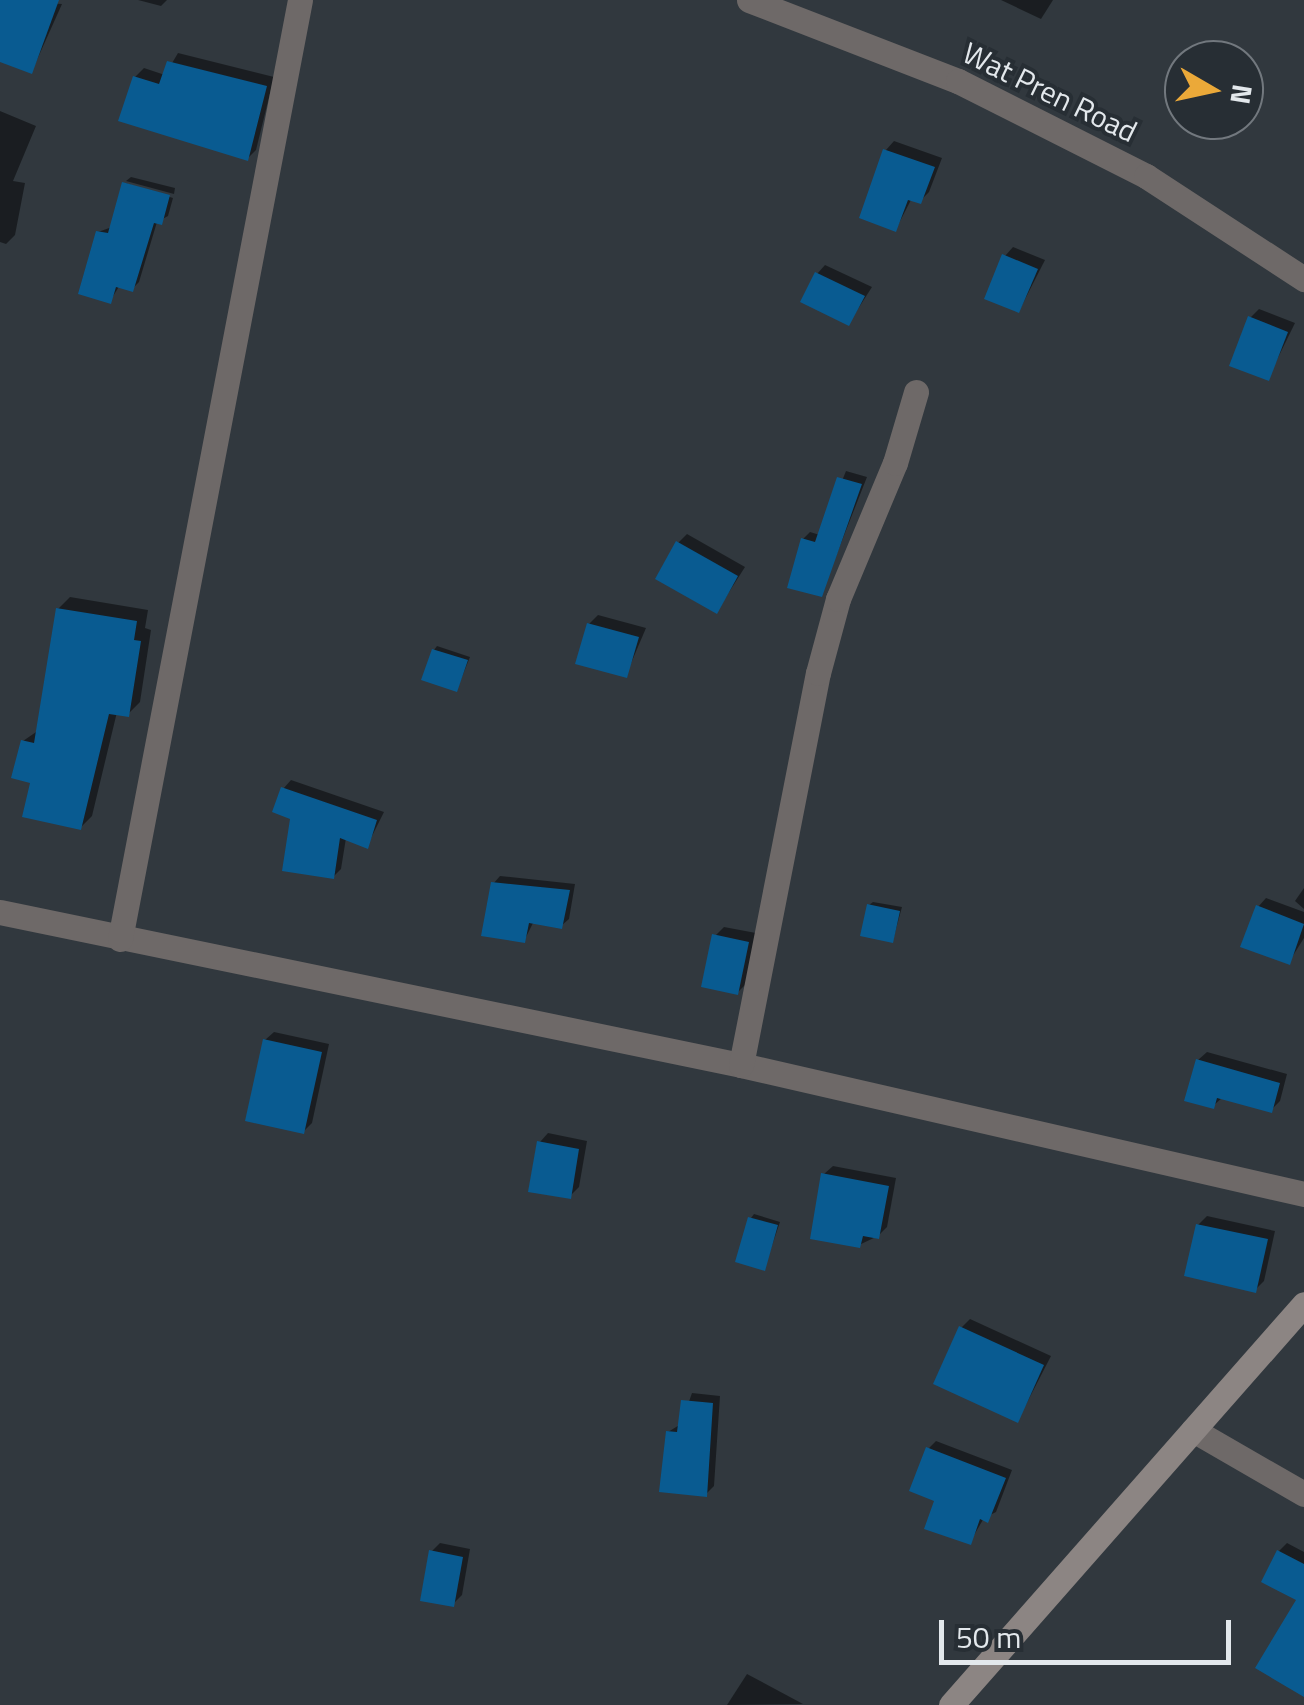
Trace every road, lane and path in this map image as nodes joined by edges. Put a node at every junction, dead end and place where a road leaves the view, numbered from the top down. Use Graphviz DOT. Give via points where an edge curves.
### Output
graph roads {
  1 [pos="300,0"];
  2 [pos="750,0"];
  3 [pos="1304,279"];
  4 [pos="916,392"];
  5 [pos="0,912"];
  6 [pos="120,939"];
  7 [pos="741,1065"];
  8 [pos="1304,1194"];
  9 [pos="1304,1304"];
  10 [pos="1194,1430"];
  11 [pos="1304,1494"];
  12 [pos="951,1705"];
  1 -- 6 [label="street"];
  2 -- 3 [label="street, Wat Pren Road" via="958,82 1146,176"];
  4 -- 7 [label="street" via="895,464 838,599 818,674"];
  5 -- 6 [label="street"];
  6 -- 7 [label="street"];
  7 -- 8 [label="street"];
  9 -- 10 [label="street"];
  10 -- 11 [label="street" via="1254,1471"];
  10 -- 12 [label="street"];
}
